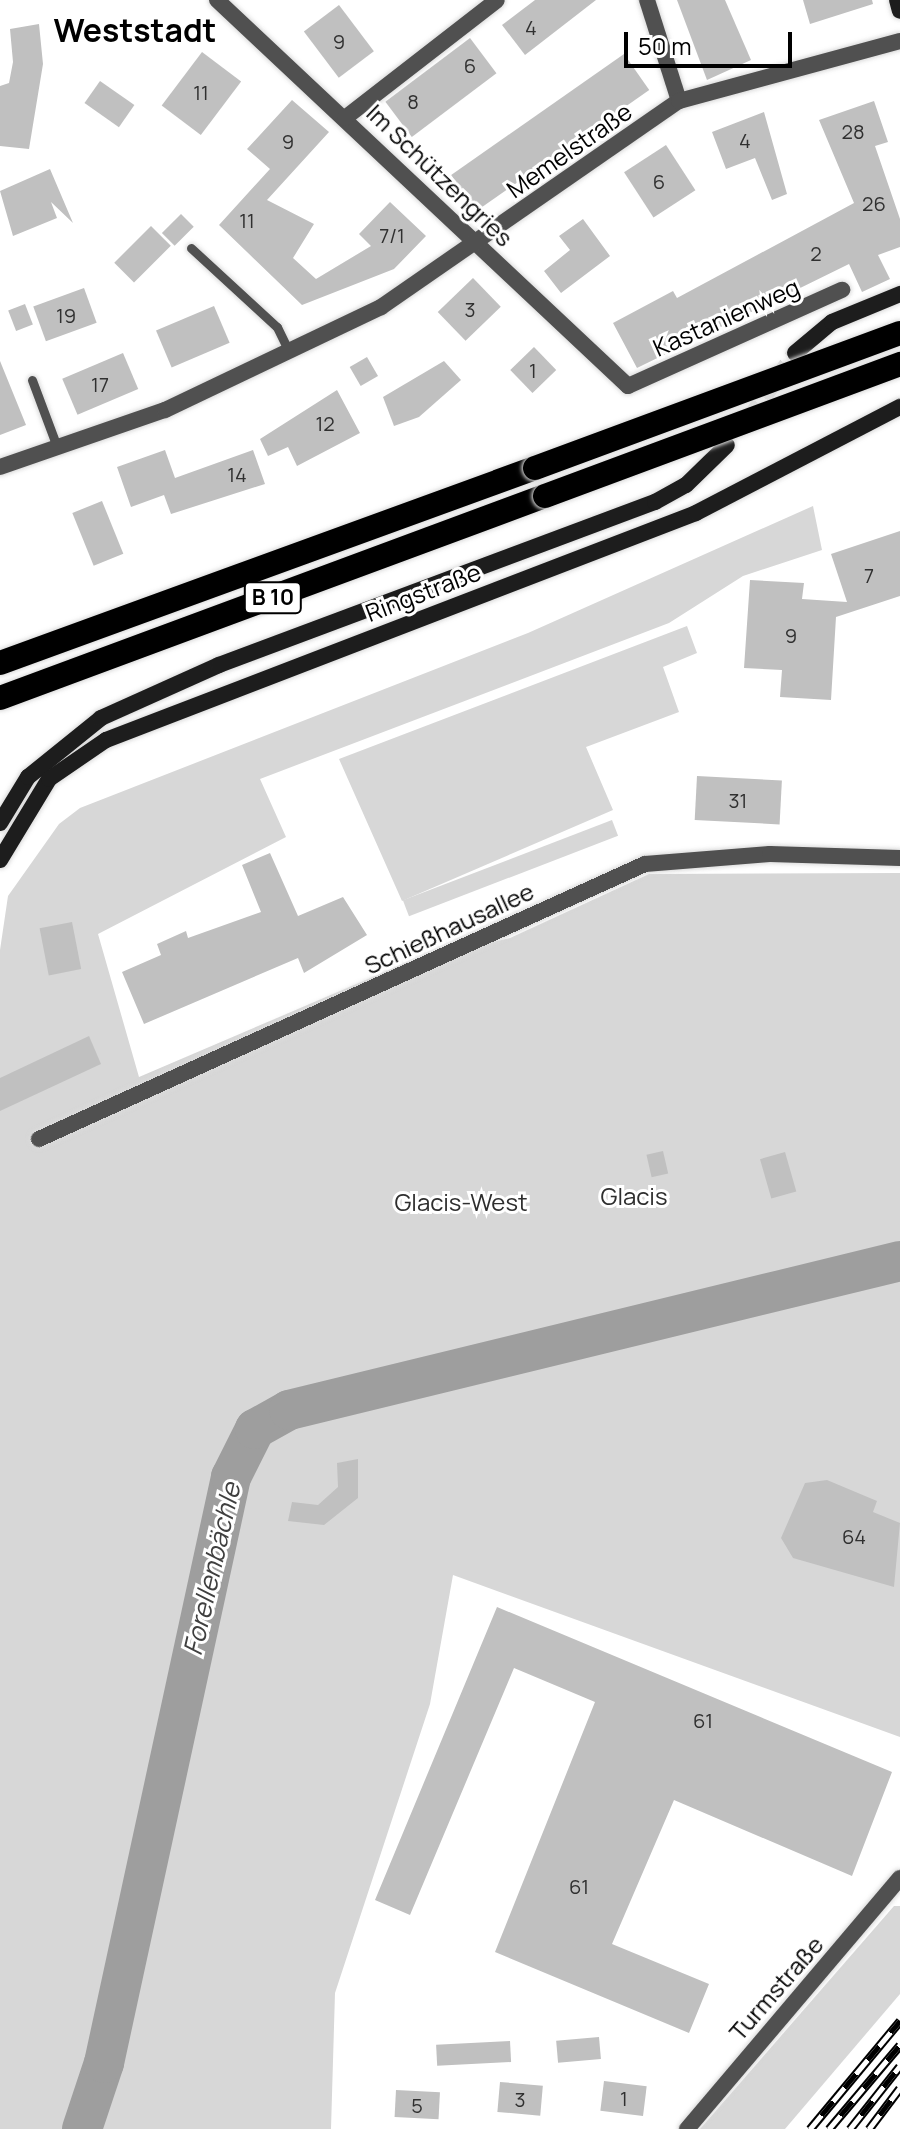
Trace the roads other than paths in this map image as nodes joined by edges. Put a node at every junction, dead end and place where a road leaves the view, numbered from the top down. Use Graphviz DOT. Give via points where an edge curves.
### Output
graph roads {
  1 [pos="217,0"];
  2 [pos="497,0"];
  3 [pos="647,0"];
  4 [pos="897,0"];
  5 [pos="900,11"];
  6 [pos="900,41"];
  7 [pos="679,101"];
  8 [pos="345,118"];
  9 [pos="479,244"];
  10 [pos="191,248"];
  11 [pos="842,290"];
  12 [pos="900,294"];
  13 [pos="900,333"];
  14 [pos="795,353"];
  15 [pos="290,355"];
  16 [pos="900,364"];
  17 [pos="32,380"];
  18 [pos="628,386"];
  19 [pos="900,407"];
  20 [pos="727,445"];
  21 [pos="57,447"];
  22 [pos="0,467"];
  23 [pos="0,663"];
  24 [pos="0,698"];
  25 [pos="0,823"];
  26 [pos="900,858"];
  27 [pos="0,860"];
  28 [pos="39,1139"];
  29 [pos="900,1878"];
  30 [pos="687,2129"];
  1 -- 8 [label="street, Im Schützengries"];
  2 -- 8 [label="street"];
  3 -- 7 [label="street"];
  4 -- 5 [label="main road"];
  6 -- 7 [label="street, Memelstraße"];
  7 -- 9 [label="street, Memelstraße"];
  8 -- 9 [label="street, Im Schützengries"];
  9 -- 15 [label="street, Memelstraße"];
  9 -- 18 [label="street, Im Schützengries"];
  10 -- 15 [label="lane" via="277,327"];
  11 -- 18 [label="street, Kastanienweg"];
  12 -- 14 [label="main road" via="832,322"];
  13 -- 23 [label="highway, B 10, bridge"];
  15 -- 21 [label="street, Memelstraße"];
  16 -- 24 [label="highway, B 10, bridge"];
  17 -- 21 [label="lane"];
  19 -- 27 [label="main road, Ringstraße" via="696,513 106,740 49,779"];
  20 -- 25 [label="main road, Ringstraße" via="686,485 655,502 219,665 101,718 28,777"];
  21 -- 22 [label="street, Memelstraße"];
  26 -- 28 [label="street, Schießhausallee" via="770,854 645,864"];
  29 -- 30 [label="street, Turmstraße"];
}
